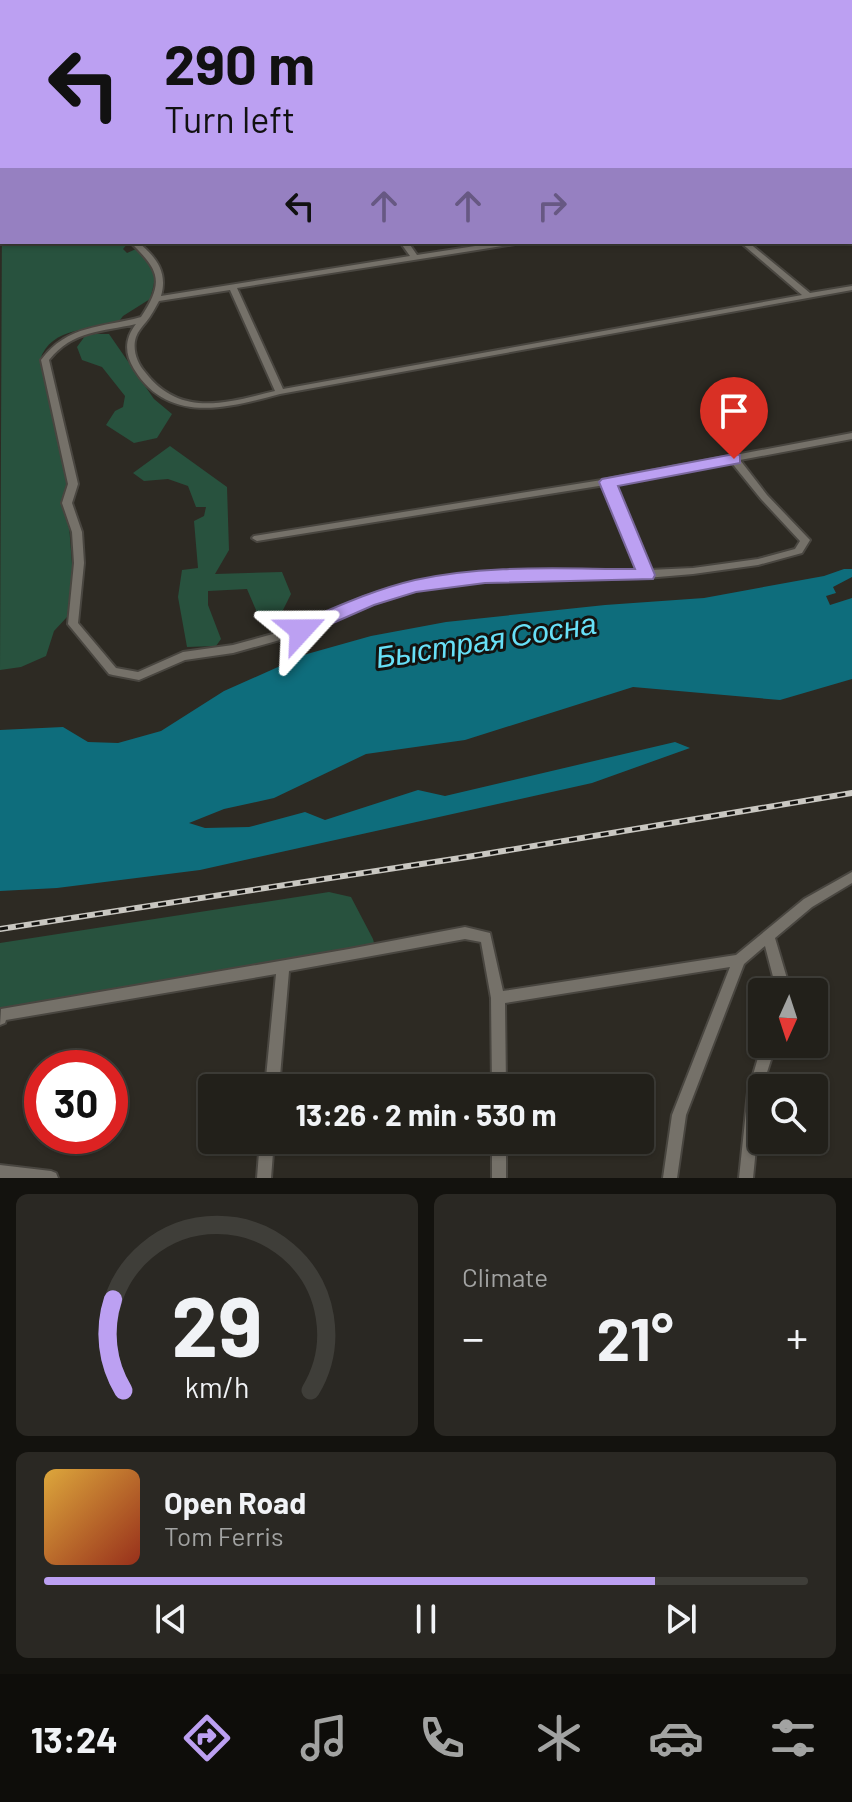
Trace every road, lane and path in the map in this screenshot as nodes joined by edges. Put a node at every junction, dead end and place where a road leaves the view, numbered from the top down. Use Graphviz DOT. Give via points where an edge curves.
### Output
graph roads {
  1 [pos="136,244"];
  2 [pos="405,244"];
  3 [pos="502,244"];
  4 [pos="746,244"];
  5 [pos="415,258"];
  6 [pos="233,288"];
  7 [pos="852,288"];
  8 [pos="807,295"];
  9 [pos="156,299"];
  10 [pos="144,319"];
  11 [pos="280,392"];
  12 [pos="852,436"];
  13 [pos="734,459"];
  14 [pos="608,482"];
  15 [pos="257,538"];
  16 [pos="646,575"];
  17 [pos="852,877"];
  18 [pos="769,937"];
  19 [pos="739,960"];
  20 [pos="283,968"];
  21 [pos="780,978"];
  22 [pos="498,998"];
  23 [pos="1,1017"];
  24 [pos="765,1058"];
  25 [pos="273,1074"];
  26 [pos="499,1074"];
  27 [pos="266,1154"];
  28 [pos="499,1154"];
  29 [pos="0,1172"];
  30 [pos="51,1178"];
  31 [pos="264,1178"];
  32 [pos="499,1178"];
  33 [pos="670,1178"];
  34 [pos="746,1178"];
  1 -- 9 [label="street" via="161,276"];
  2 -- 5 [label="street"];
  3 -- 5 [label="street"];
  4 -- 8 [label="street"];
  5 -- 6 [label="street"];
  6 -- 9 [label="street"];
  6 -- 11 [label="street"];
  7 -- 8 [label="street"];
  8 -- 11 [label="street"];
  9 -- 10 [label="street"];
  10 -- 11 [label="street" via="132,335 134,364 149,386 170,402 224,404"];
  10 -- 16 [label="street" via="68,336 45,360 73,484 67,503 76,519 81,578 73,624 113,671 139,676 183,656 301,630 368,600 416,586 485,576"];
  12 -- 13 [label="street"];
  13 -- 14 [label="street"];
  13 -- 16 [label="street" via="805,540 799,551 758,562"];
  14 -- 15 [label="street"];
  14 -- 16 [label="street"];
  17 -- 18 [label="street" via="808,903"];
  18 -- 19 [label="street"];
  18 -- 21 [label="street"];
  19 -- 22 [label="street"];
  19 -- 33 [label="street" via="679,1115"];
  20 -- 22 [label="street" via="465,933 486,937"];
  20 -- 23 [label="street"];
  20 -- 25 [label="street"];
  22 -- 26 [label="street"];
  24 -- 34 [label="street" via="755,1092"];
  27 -- 31 [label="street"];
  28 -- 32 [label="street"];
  29 -- 30 [label="street"];
}
